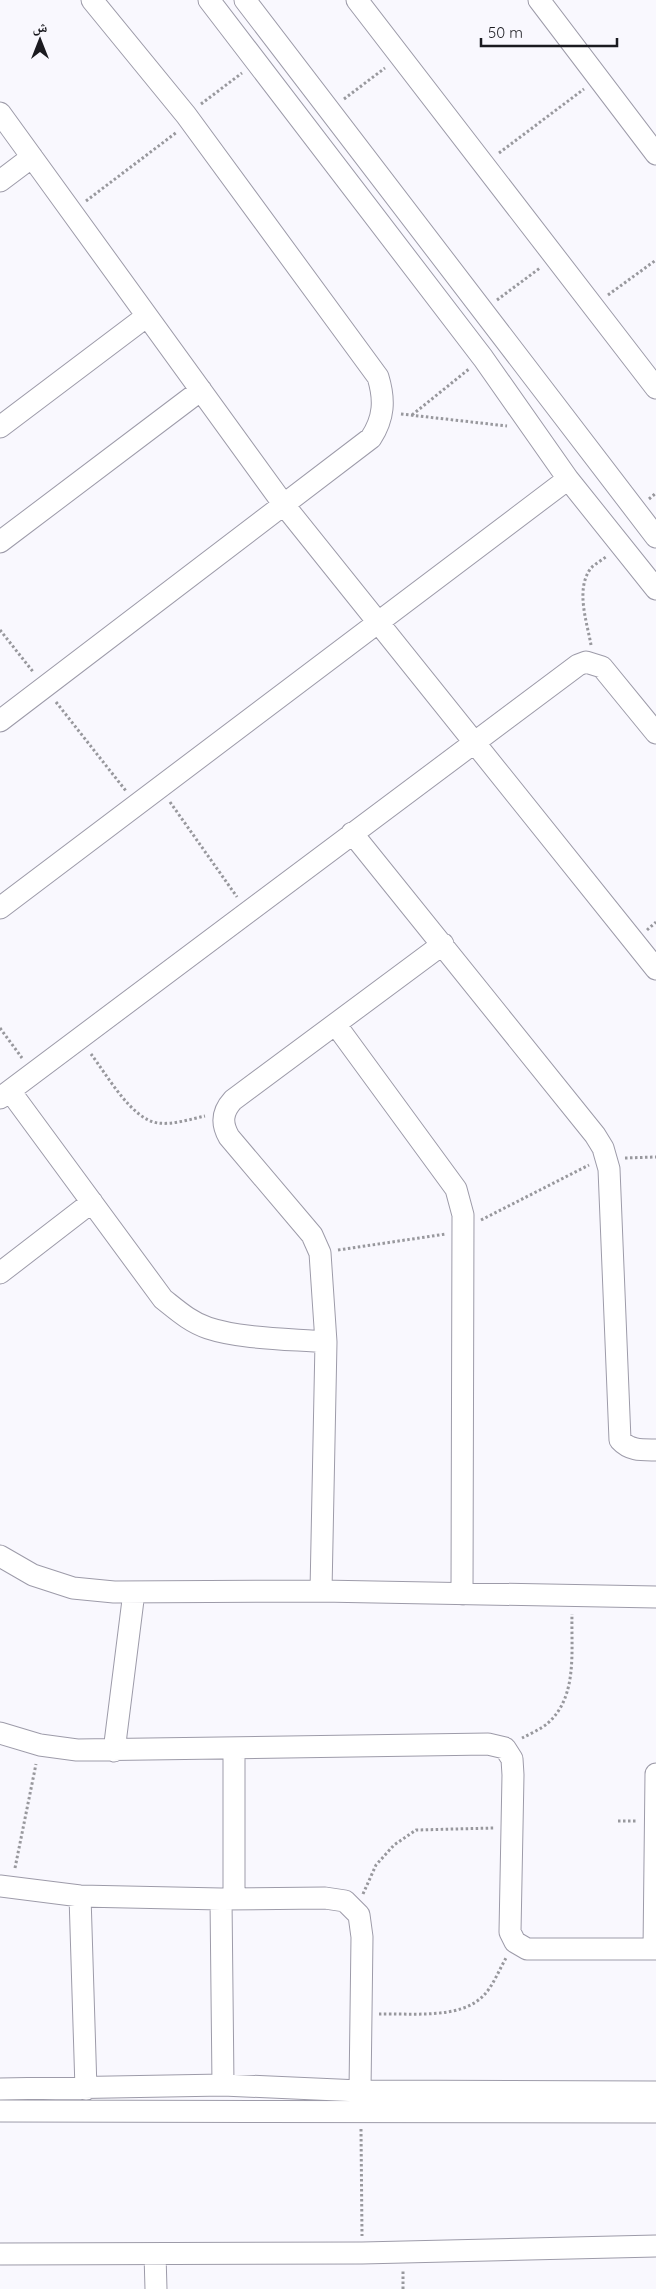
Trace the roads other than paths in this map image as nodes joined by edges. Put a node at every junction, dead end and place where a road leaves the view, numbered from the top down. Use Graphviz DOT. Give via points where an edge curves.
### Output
graph roads {
  1 [pos="92,0"];
  2 [pos="208,0"];
  3 [pos="245,0"];
  4 [pos="357,0"];
  5 [pos="539,0"];
  6 [pos="0,113"];
  7 [pos="656,154"];
  8 [pos="32,157"];
  9 [pos="0,181"];
  10 [pos="147,316"];
  11 [pos="656,388"];
  12 [pos="201,390"];
  13 [pos="0,427"];
  14 [pos="568,479"];
  15 [pos="284,505"];
  16 [pos="656,537"];
  17 [pos="0,542"];
  18 [pos="656,589"];
  19 [pos="378,622"];
  20 [pos="0,721"];
  21 [pos="656,733"];
  22 [pos="474,742"];
  23 [pos="352,833"];
  24 [pos="0,908"];
  25 [pos="443,944"];
  26 [pos="656,969"];
  27 [pos="336,1025"];
  28 [pos="5,1094"];
  29 [pos="92,1202"];
  30 [pos="0,1274"];
  31 [pos="326,1342"];
  32 [pos="656,1450"];
  33 [pos="0,1556"];
  34 [pos="322,1591"];
  35 [pos="134,1592"];
  36 [pos="462,1594"];
  37 [pos="656,1597"];
  38 [pos="0,1733"];
  39 [pos="234,1749"];
  40 [pos="114,1751"];
  41 [pos="656,1774"];
  42 [pos="5,1887"];
  43 [pos="80,1896"];
  44 [pos="228,1898"];
  45 [pos="655,1950"];
  46 [pos="223,2085"];
  47 [pos="0,2089"];
  48 [pos="86,2089"];
  49 [pos="656,2092"];
  50 [pos="360,2101"];
  51 [pos="0,2111"];
  52 [pos="656,2112"];
  53 [pos="656,2246"];
  54 [pos="0,2254"];
  55 [pos="156,2254"];
  56 [pos="156,2289"];
  1 -- 15 [label="street" via="188,118 378,377 383,394 383,412 371,438"];
  2 -- 14 [label="street" via="484,358"];
  3 -- 16 [label="street"];
  4 -- 11 [label="street"];
  5 -- 7 [label="street"];
  6 -- 8 [label="street"];
  8 -- 9 [label="street"];
  8 -- 10 [label="street"];
  10 -- 12 [label="street"];
  10 -- 13 [label="street"];
  12 -- 15 [label="street"];
  12 -- 17 [label="street"];
  14 -- 18 [label="street"];
  14 -- 19 [label="street"];
  15 -- 19 [label="street"];
  15 -- 20 [label="street"];
  19 -- 22 [label="street"];
  19 -- 24 [label="street"];
  21 -- 22 [label="street" via="608,673 586,662 571,669"];
  22 -- 23 [label="street"];
  22 -- 26 [label="street"];
  23 -- 25 [label="street"];
  23 -- 28 [label="street"];
  25 -- 27 [label="street"];
  25 -- 32 [label="street" via="603,1148 608,1160 620,1440 626,1447"];
  27 -- 31 [label="street" via="233,1100 224,1112 223,1121 229,1137 312,1235 320,1253"];
  27 -- 36 [label="street" via="456,1189 463,1215"];
  28 -- 29 [label="street"];
  29 -- 30 [label="street"];
  29 -- 31 [label="street" via="163,1299 185,1317 207,1328 232,1334"];
  31 -- 34 [label="street"];
  33 -- 35 [label="street" via="33,1575 73,1588"];
  34 -- 35 [label="street"];
  34 -- 36 [label="street"];
  35 -- 40 [label="street"];
  36 -- 37 [label="street"];
  38 -- 40 [label="street" via="40,1745"];
  39 -- 40 [label="street"];
  39 -- 44 [label="street"];
  39 -- 45 [label="street" via="488,1744 505,1748 512,1760 510,1932 515,1942 527,1949"];
  41 -- 45 [label="street"];
  42 -- 43 [label="street"];
  43 -- 44 [label="street"];
  43 -- 48 [label="street"];
  44 -- 46 [label="street"];
  44 -- 50 [label="street" via="335,1899 345,1901 359,1915 362,1937"];
  46 -- 48 [label="street"];
  46 -- 50 [label="street"];
  47 -- 48 [label="street"];
  49 -- 50 [label="street"];
  50 -- 51 [label="street"];
  50 -- 52 [label="street"];
  53 -- 55 [label="street"];
  54 -- 55 [label="street"];
  55 -- 56 [label="street"];
}
